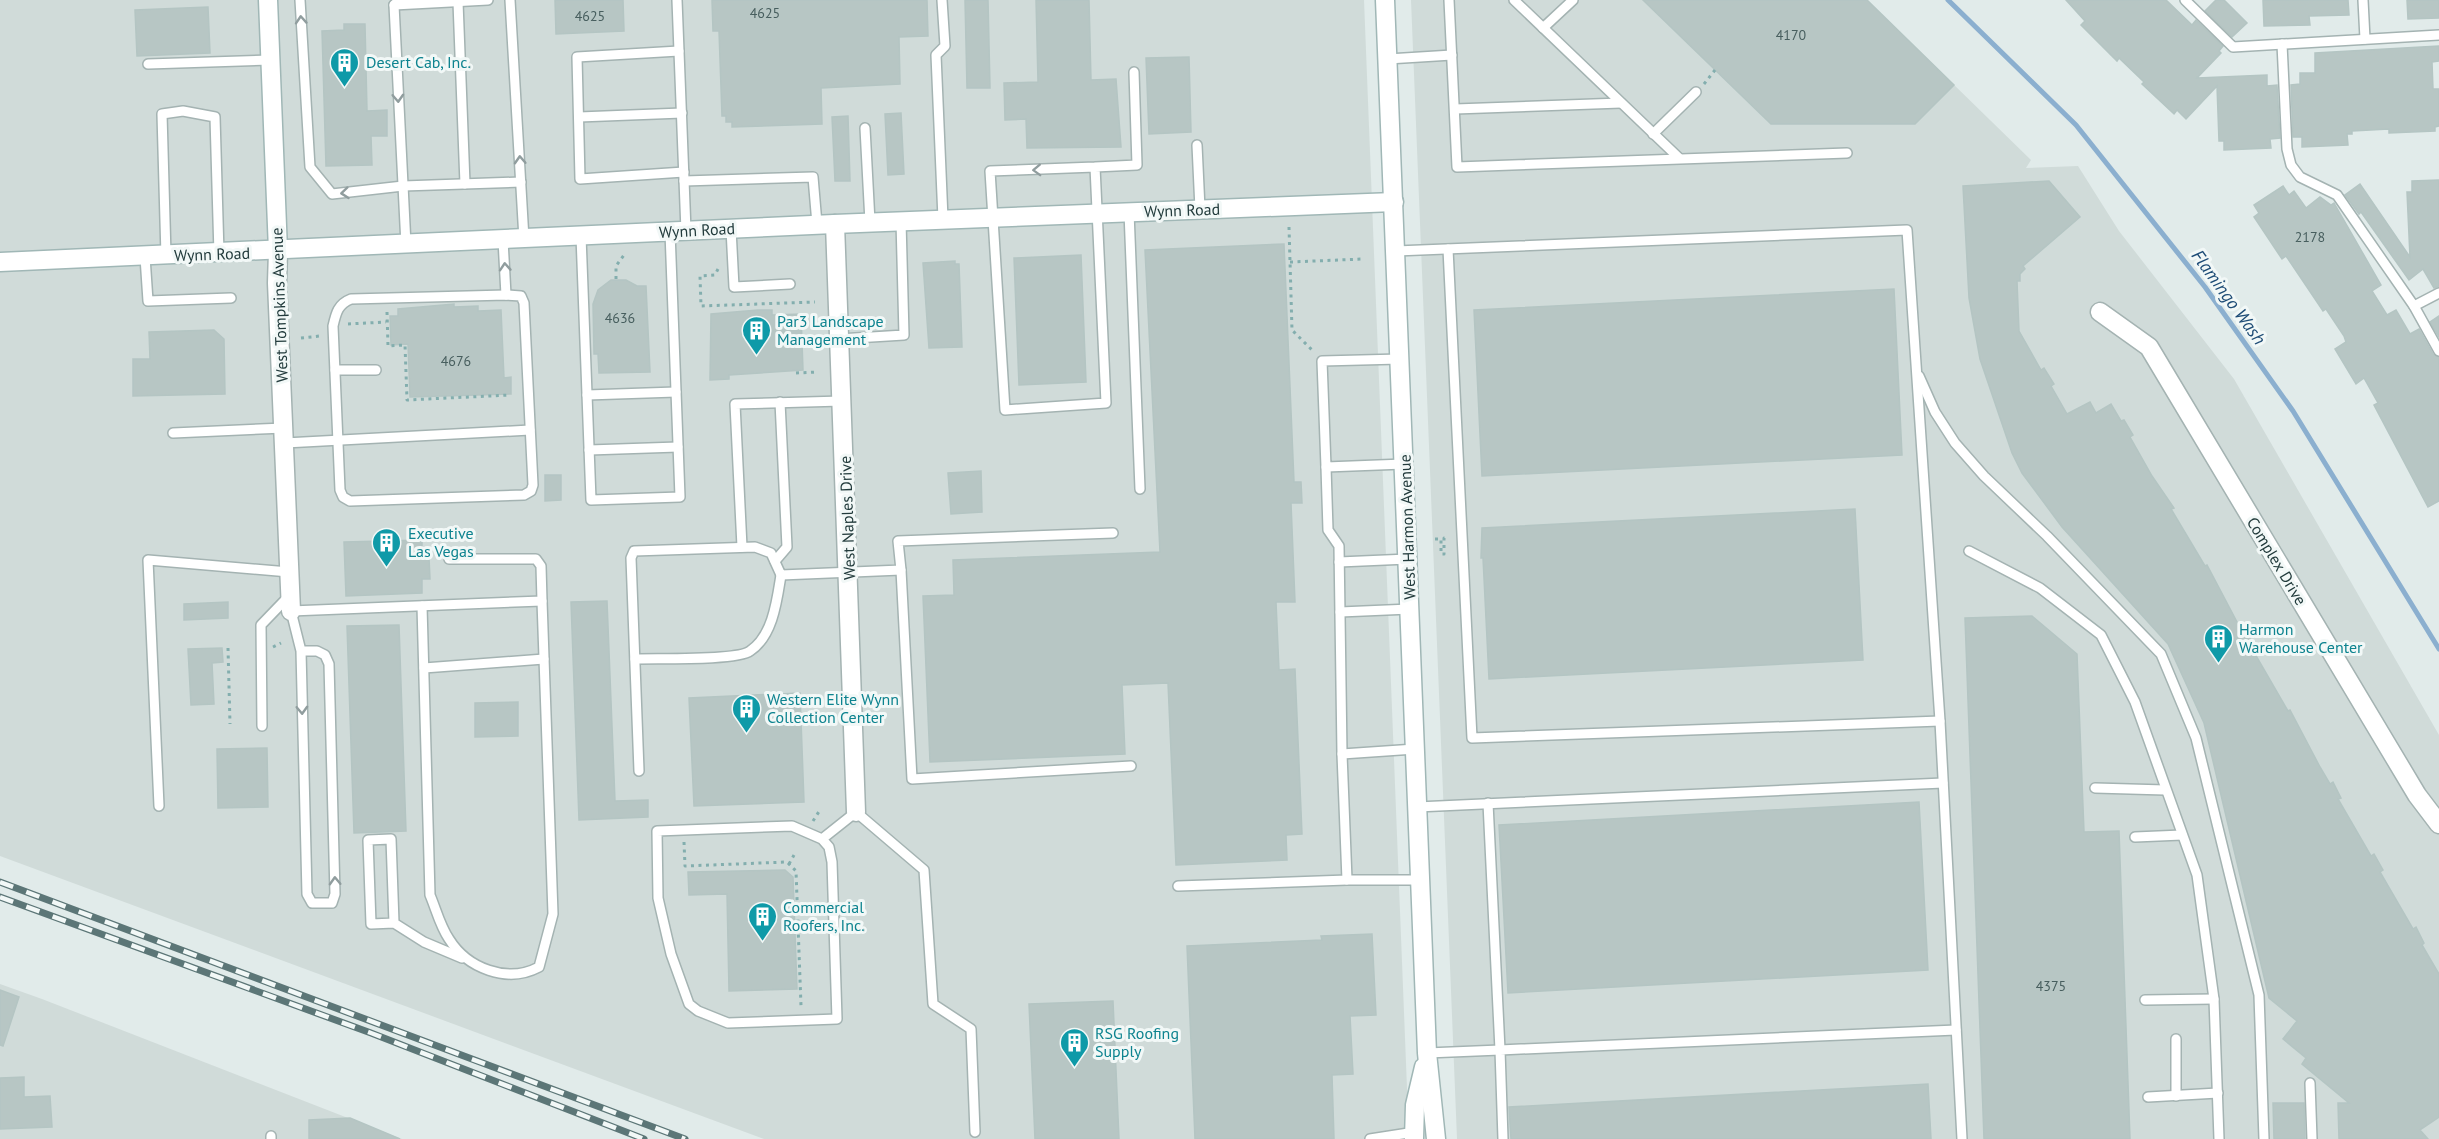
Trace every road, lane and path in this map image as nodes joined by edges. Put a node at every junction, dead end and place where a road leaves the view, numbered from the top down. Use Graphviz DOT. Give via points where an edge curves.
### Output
graph roads {
  1 [pos="268,0"];
  2 [pos="300,0"];
  3 [pos="475,0"];
  4 [pos="488,0"];
  5 [pos="510,0"];
  6 [pos="677,0"];
  7 [pos="942,0"];
  8 [pos="1385,0"];
  9 [pos="1449,0"];
  10 [pos="1514,0"];
  11 [pos="1573,0"];
  12 [pos="2185,0"];
  13 [pos="2363,0"];
  14 [pos="458,2"];
  15 [pos="397,3"];
  16 [pos="1544,28"];
  17 [pos="2439,35"];
  18 [pos="2365,39"];
  19 [pos="2282,44"];
  20 [pos="679,51"];
  21 [pos="1452,55"];
  22 [pos="1388,59"];
  23 [pos="270,60"];
  24 [pos="148,64"];
  25 [pos="1134,72"];
  26 [pos="1696,92"];
  27 [pos="1621,103"];
  28 [pos="1455,109"];
  29 [pos="682,113"];
  30 [pos="579,117"];
  31 [pos="865,128"];
  32 [pos="1653,134"];
  33 [pos="1197,145"];
  34 [pos="1847,153"];
  35 [pos="1679,159"];
  36 [pos="1095,167"];
  37 [pos="684,177"];
  38 [pos="521,182"];
  39 [pos="465,184"];
  40 [pos="403,186"];
  41 [pos="1394,202"];
  42 [pos="1200,209"];
  43 [pos="1129,212"];
  44 [pos="1099,213"];
  45 [pos="993,218"];
  46 [pos="943,219"];
  47 [pos="901,221"];
  48 [pos="870,222"];
  49 [pos="826,224"];
  50 [pos="1289,226"];
  51 [pos="731,229"];
  52 [pos="678,231"];
  53 [pos="581,236"];
  54 [pos="524,239"];
  55 [pos="503,240"];
  56 [pos="406,245"];
  57 [pos="1448,249"];
  58 [pos="278,251"];
  59 [pos="1396,251"];
  60 [pos="219,254"];
  61 [pos="624,255"];
  62 [pos="166,256"];
  63 [pos="145,257"];
  64 [pos="1363,259"];
  65 [pos="0,262"];
  66 [pos="1290,262"];
  67 [pos="616,279"];
  68 [pos="790,284"];
  69 [pos="2439,293"];
  70 [pos="506,295"];
  71 [pos="231,298"];
  72 [pos="386,305"];
  73 [pos="2414,306"];
  74 [pos="2100,312"];
  75 [pos="387,322"];
  76 [pos="341,324"];
  77 [pos="325,336"];
  78 [pos="301,338"];
  79 [pos="840,339"];
  80 [pos="2439,351"];
  81 [pos="1400,358"];
  82 [pos="1322,361"];
  83 [pos="1916,369"];
  84 [pos="335,370"];
  85 [pos="376,370"];
  86 [pos="817,372"];
  87 [pos="796,373"];
  88 [pos="676,392"];
  89 [pos="510,395"];
  90 [pos="587,395"];
  91 [pos="842,400"];
  92 [pos="780,402"];
  93 [pos="530,430"];
  94 [pos="173,433"];
  95 [pos="284,435"];
  96 [pos="338,440"];
  97 [pos="678,447"];
  98 [pos="589,450"];
  99 [pos="1404,464"];
  100 [pos="1326,467"];
  101 [pos="1140,489"];
  102 [pos="1113,533"];
  103 [pos="1446,538"];
  104 [pos="1435,539"];
  105 [pos="742,547"];
  106 [pos="1969,551"];
  107 [pos="449,559"];
  108 [pos="1408,560"];
  109 [pos="775,561"];
  110 [pos="1340,562"];
  111 [pos="901,570"];
  112 [pos="289,572"];
  113 [pos="849,572"];
  114 [pos="781,575"];
  115 [pos="542,601"];
  116 [pos="290,603"];
  117 [pos="422,606"];
  118 [pos="1410,609"];
  119 [pos="1340,612"];
  120 [pos="228,648"];
  121 [pos="301,651"];
  122 [pos="544,659"];
  123 [pos="635,659"];
  124 [pos="424,668"];
  125 [pos="1940,721"];
  126 [pos="230,724"];
  127 [pos="262,726"];
  128 [pos="1415,749"];
  129 [pos="1342,754"];
  130 [pos="1131,766"];
  131 [pos="639,771"];
  132 [pos="1943,783"];
  133 [pos="2095,788"];
  134 [pos="2165,790"];
  135 [pos="1488,803"];
  136 [pos="159,806"];
  137 [pos="1417,807"];
  138 [pos="820,810"];
  139 [pos="856,812"];
  140 [pos="813,820"];
  141 [pos="2439,824"];
  142 [pos="684,831"];
  143 [pos="2182,835"];
  144 [pos="2135,837"];
  145 [pos="822,839"];
  146 [pos="794,855"];
  147 [pos="789,864"];
  148 [pos="1347,880"];
  149 [pos="1420,880"];
  150 [pos="1178,886"];
  151 [pos="394,922"];
  152 [pos="478,965"];
  153 [pos="2214,999"];
  154 [pos="2145,1000"];
  155 [pos="801,1021"];
  156 [pos="1956,1030"];
  157 [pos="2176,1039"];
  158 [pos="1500,1050"];
  159 [pos="1427,1053"];
  160 [pos="2310,1083"];
  161 [pos="2218,1094"];
  162 [pos="2176,1096"];
  163 [pos="2148,1097"];
  164 [pos="975,1132"];
  165 [pos="1436,1135"];
  166 [pos="1415,1136"];
  167 [pos="1370,1139"];
  168 [pos="1503,1139"];
  169 [pos="1962,1139"];
  170 [pos="2219,1139"];
  171 [pos="2264,1139"];
  172 [pos="2312,1139"];
  1 -- 23 [label="street, West Tompkins Avenue"];
  40 -- 2 [label="lane, one-way" via="332,194 310,167"];
  3 -- 4 [label="lane"];
  3 -- 14 [label="lane"];
  38 -- 5 [label="lane, one-way"];
  6 -- 20 [label="lane"];
  7 -- 46 [label="lane" via="945,46 936,56"];
  8 -- 22 [label="street, West Harmon Avenue"];
  9 -- 21 [label="lane"];
  10 -- 16 [label="lane"];
  11 -- 16 [label="lane"];
  12 -- 19 [label="lane" via="2233,47"];
  13 -- 18 [label="lane"];
  14 -- 15 [label="lane"];
  14 -- 39 [label="lane"];
  15 -- 40 [label="lane, one-way"];
  16 -- 27 [label="lane"];
  17 -- 18 [label="lane"];
  18 -- 19 [label="lane"];
  19 -- 73 [label="lane" via="2290,165 2300,177 2337,195"];
  20 -- 29 [label="lane"];
  20 -- 30 [label="lane" via="577,57"];
  21 -- 22 [label="lane"];
  21 -- 28 [label="lane"];
  22 -- 41 [label="street, West Harmon Avenue"];
  23 -- 24 [label="lane"];
  23 -- 58 [label="street, West Tompkins Avenue"];
  25 -- 36 [label="lane" via="1137,165"];
  26 -- 32 [label="lane"];
  27 -- 28 [label="lane"];
  27 -- 32 [label="lane"];
  28 -- 35 [label="lane" via="1457,167"];
  29 -- 30 [label="lane"];
  29 -- 37 [label="lane"];
  30 -- 37 [label="lane" via="580,179"];
  31 -- 48 [label="lane"];
  32 -- 35 [label="lane"];
  33 -- 42 [label="lane"];
  34 -- 35 [label="lane"];
  36 -- 44 [label="lane"];
  36 -- 45 [label="lane, one-way" via="990,171"];
  37 -- 49 [label="lane" via="813,177"];
  37 -- 52 [label="lane"];
  38 -- 39 [label="lane"];
  38 -- 54 [label="lane"];
  39 -- 40 [label="lane"];
  40 -- 56 [label="lane"];
  41 -- 42 [label="street, Wynn Road"];
  41 -- 59 [label="street, West Harmon Avenue"];
  42 -- 43 [label="street, Wynn Road"];
  43 -- 44 [label="street, Wynn Road"];
  43 -- 101 [label="lane"];
  44 -- 45 [label="street, Wynn Road"];
  44 -- 45 [label="lane" via="1106,404 1005,410"];
  45 -- 46 [label="street, Wynn Road"];
  46 -- 47 [label="street, Wynn Road"];
  47 -- 48 [label="street, Wynn Road"];
  47 -- 79 [label="lane" via="904,336"];
  48 -- 49 [label="street, Wynn Road"];
  49 -- 51 [label="street, Wynn Road"];
  49 -- 79 [label="street, West Naples Drive"];
  50 -- 66 [label="path"];
  51 -- 52 [label="street, Wynn Road"];
  51 -- 68 [label="lane" via="734,287"];
  52 -- 53 [label="street, Wynn Road"];
  52 -- 88 [label="lane"];
  53 -- 54 [label="street, Wynn Road"];
  53 -- 90 [label="lane"];
  54 -- 55 [label="street, Wynn Road"];
  55 -- 56 [label="street, Wynn Road"];
  70 -- 55 [label="lane, one-way"];
  56 -- 58 [label="street, Wynn Road"];
  57 -- 59 [label="lane"];
  57 -- 83 [label="lane" via="1907,230"];
  57 -- 125 [label="lane" via="1473,738"];
  58 -- 60 [label="street, Wynn Road"];
  58 -- 95 [label="street, West Tompkins Avenue"];
  59 -- 81 [label="street, West Harmon Avenue"];
  60 -- 62 [label="street, Wynn Road"];
  60 -- 62 [label="lane" via="215,117 183,111 162,114"];
  61 -- 67 [label="path" via="616,266"];
  62 -- 63 [label="street, Wynn Road"];
  63 -- 65 [label="street, Wynn Road"];
  63 -- 71 [label="lane" via="148,301"];
  64 -- 66 [label="path"];
  66 -- 82 [label="path" via="1292,330"];
  69 -- 73 [label="lane"];
  70 -- 84 [label="lane" via="342,302 333,327"];
  70 -- 93 [label="lane" via="520,296 524,303"];
  72 -- 75 [label="path"];
  73 -- 80 [label="lane"];
  74 -- 141 [label="street, Complex Drive" via="2149,347 2417,795"];
  75 -- 76 [label="path"];
  75 -- 89 [label="path" via="388,346 405,345 407,400"];
  77 -- 78 [label="path"];
  79 -- 91 [label="street, West Naples Drive"];
  81 -- 82 [label="lane"];
  81 -- 99 [label="street, West Harmon Avenue"];
  82 -- 100 [label="lane"];
  83 -- 125 [label="lane"];
  83 -- 171 [label="lane" via="1935,412 1955,443 2161,654 2196,738 2259,995"];
  84 -- 85 [label="lane"];
  84 -- 96 [label="lane"];
  86 -- 87 [label="path"];
  88 -- 90 [label="lane"];
  88 -- 97 [label="lane"];
  90 -- 98 [label="lane"];
  91 -- 92 [label="lane"];
  91 -- 113 [label="street, West Naples Drive"];
  92 -- 105 [label="lane" via="735,404"];
  92 -- 109 [label="lane" via="787,547"];
  93 -- 96 [label="lane"];
  93 -- 96 [label="lane" via="533,485 524,495 350,501 340,490"];
  94 -- 95 [label="lane"];
  95 -- 96 [label="lane"];
  95 -- 112 [label="street, West Tompkins Avenue"];
  97 -- 98 [label="lane"];
  97 -- 98 [label="lane" via="680,497 591,500"];
  99 -- 100 [label="lane"];
  99 -- 108 [label="street, West Harmon Avenue"];
  100 -- 110 [label="lane" via="1328,530 1339,546"];
  102 -- 111 [label="lane" via="898,541"];
  103 -- 104 [label="path" via="1444,554 1441,539"];
  105 -- 109 [label="lane" via="755,547 771,554"];
  105 -- 123 [label="lane" via="634,551 631,558"];
  106 -- 134 [label="lane" via="2040,588 2100,635 2135,702"];
  107 -- 115 [label="lane" via="536,560 541,566"];
  108 -- 110 [label="lane"];
  108 -- 118 [label="street, West Harmon Avenue"];
  109 -- 114 [label="lane"];
  110 -- 119 [label="lane"];
  111 -- 113 [label="lane"];
  111 -- 130 [label="lane" via="912,779"];
  112 -- 116 [label="street, West Tompkins Avenue"];
  112 -- 136 [label="lane" via="148,560"];
  113 -- 114 [label="lane"];
  113 -- 139 [label="street, West Naples Drive"];
  114 -- 123 [label="lane" via="776,607 764,635 750,652"];
  115 -- 117 [label="lane"];
  115 -- 122 [label="lane"];
  116 -- 117 [label="lane"];
  116 -- 121 [label="lane"];
  116 -- 127 [label="lane" via="261,626"];
  117 -- 124 [label="lane"];
  118 -- 119 [label="lane"];
  118 -- 128 [label="street, West Harmon Avenue"];
  119 -- 129 [label="lane"];
  120 -- 126 [label="path"];
  121 -- 121 [label="lane, one-way" via="307,894 312,903 332,903 335,894 329,664 325,655 317,651"];
  122 -- 124 [label="lane"];
  122 -- 152 [label="lane" via="553,914 547,943 539,967 527,973 491,972"];
  123 -- 131 [label="lane"];
  124 -- 152 [label="lane" via="430,895 456,950"];
  125 -- 132 [label="lane"];
  128 -- 129 [label="lane"];
  128 -- 137 [label="street, West Harmon Avenue"];
  129 -- 148 [label="lane"];
  132 -- 135 [label="lane"];
  132 -- 156 [label="lane"];
  133 -- 134 [label="lane"];
  134 -- 143 [label="lane"];
  135 -- 137 [label="lane"];
  135 -- 158 [label="lane"];
  137 -- 149 [label="street, West Harmon Avenue"];
  138 -- 140 [label="path"];
  139 -- 145 [label="lane"];
  139 -- 164 [label="lane" via="924,870 933,1004 971,1029"];
  142 -- 145 [label="lane" via="792,826"];
  142 -- 147 [label="path" via="685,866"];
  142 -- 155 [label="lane" via="657,831 658,898 671,954 689,1004 728,1023"];
  143 -- 144 [label="lane"];
  143 -- 153 [label="lane" via="2197,875"];
  145 -- 155 [label="lane" via="829,847 832,862 837,1019"];
  146 -- 147 [label="path"];
  147 -- 155 [label="path" via="796,871"];
  148 -- 149 [label="lane"];
  148 -- 150 [label="lane"];
  149 -- 159 [label="street, West Harmon Avenue"];
  151 -- 151 [label="lane" via="371,924 368,840 391,839"];
  151 -- 152 [label="lane" via="424,942"];
  153 -- 154 [label="lane"];
  153 -- 161 [label="lane"];
  156 -- 158 [label="lane"];
  156 -- 169 [label="lane"];
  157 -- 162 [label="lane"];
  158 -- 159 [label="lane"];
  158 -- 168 [label="lane"];
  159 -- 165 [label="street, West Harmon Avenue"];
  159 -- 166 [label="street, West Harmon Avenue" via="1416,1105"];
  160 -- 172 [label="lane"];
  161 -- 162 [label="lane"];
  161 -- 170 [label="lane"];
  162 -- 163 [label="lane"];
  165 -- 166 [label="street"];
  166 -- 167 [label="lane"];
}
